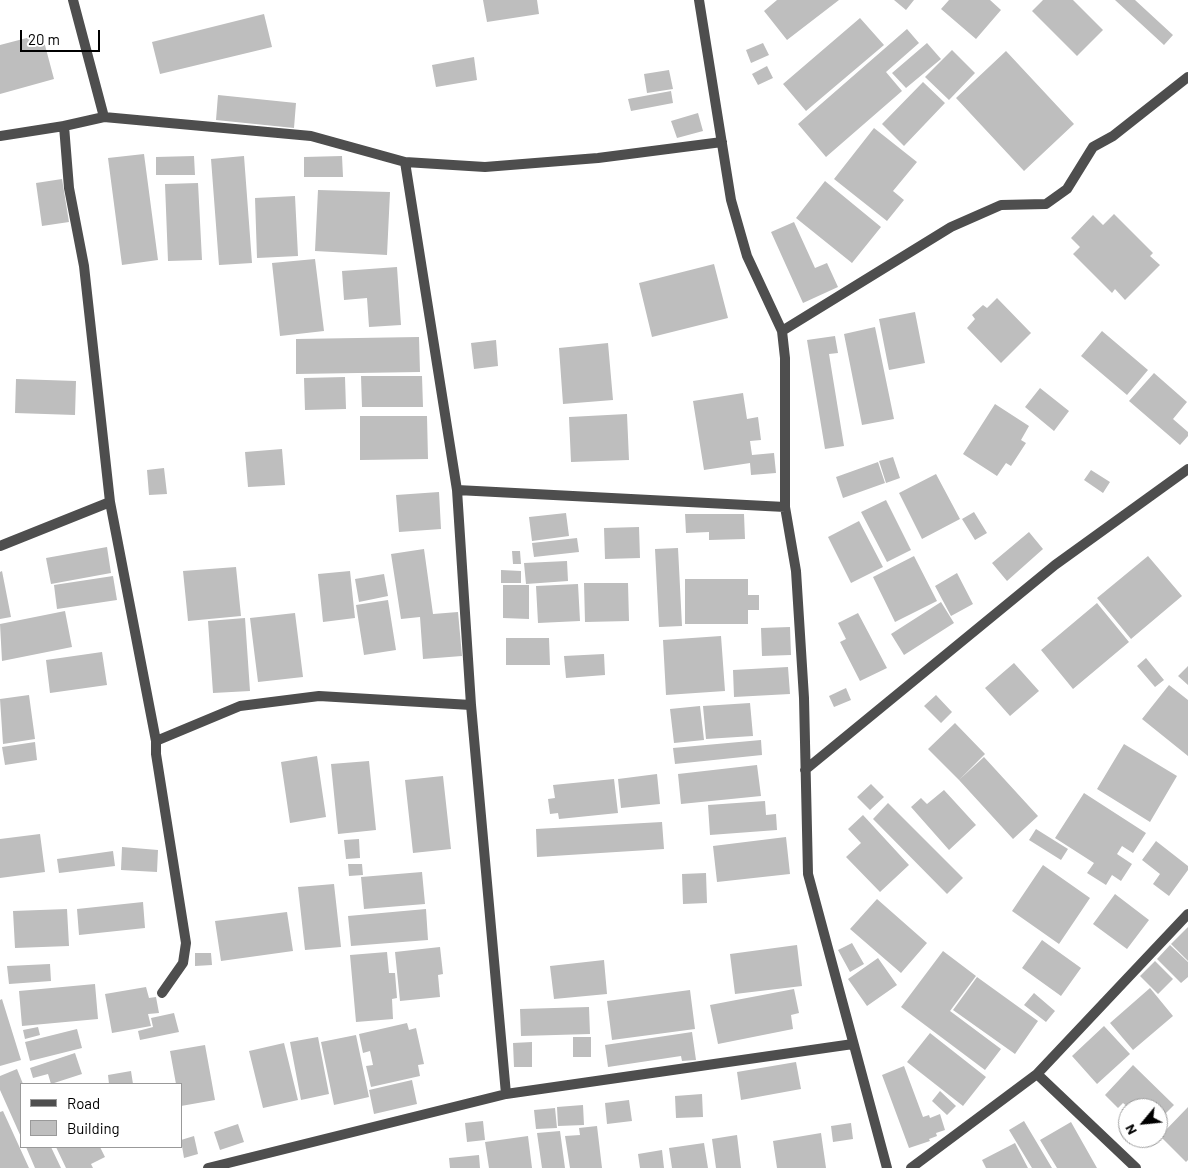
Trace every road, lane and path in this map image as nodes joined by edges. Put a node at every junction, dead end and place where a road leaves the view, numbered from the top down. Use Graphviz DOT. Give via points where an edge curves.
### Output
graph roads {
  1 [pos="73,0"];
  2 [pos="699,0"];
  3 [pos="1188,77"];
  4 [pos="104,116"];
  5 [pos="64,126"];
  6 [pos="0,136"];
  7 [pos="722,142"];
  8 [pos="405,162"];
  9 [pos="782,331"];
  10 [pos="1188,469"];
  11 [pos="457,490"];
  12 [pos="110,502"];
  13 [pos="785,507"];
  14 [pos="0,546"];
  15 [pos="471,705"];
  16 [pos="156,741"];
  17 [pos="805,770"];
  18 [pos="1188,914"];
  19 [pos="162,993"];
  20 [pos="853,1044"];
  21 [pos="1037,1074"];
  22 [pos="506,1094"];
  23 [pos="208,1168"];
  24 [pos="887,1168"];
  25 [pos="911,1168"];
  26 [pos="1136,1168"];
  1 -- 4 [label="street"];
  2 -- 7 [label="street"];
  3 -- 9 [label="street" via="1113,136 1093,147 1067,190 1046,204 1001,205 951,227"];
  4 -- 5 [label="street"];
  4 -- 8 [label="street" via="311,136"];
  5 -- 6 [label="street"];
  5 -- 12 [label="street" via="69,188 84,266"];
  7 -- 8 [label="street" via="598,158 485,167"];
  7 -- 9 [label="street" via="731,200 747,256"];
  8 -- 11 [label="street"];
  9 -- 13 [label="street" via="785,358"];
  10 -- 17 [label="street" via="1055,565"];
  11 -- 13 [label="street"];
  11 -- 15 [label="street"];
  12 -- 14 [label="street"];
  12 -- 16 [label="street"];
  13 -- 17 [label="street" via="796,571"];
  15 -- 16 [label="street" via="319,696 240,706"];
  15 -- 22 [label="street"];
  16 -- 19 [label="street" via="186,944 183,963"];
  17 -- 20 [label="street" via="808,874"];
  18 -- 21 [label="street"];
  20 -- 22 [label="street"];
  20 -- 24 [label="street"];
  21 -- 25 [label="street"];
  21 -- 26 [label="street"];
  22 -- 23 [label="street"];
}
